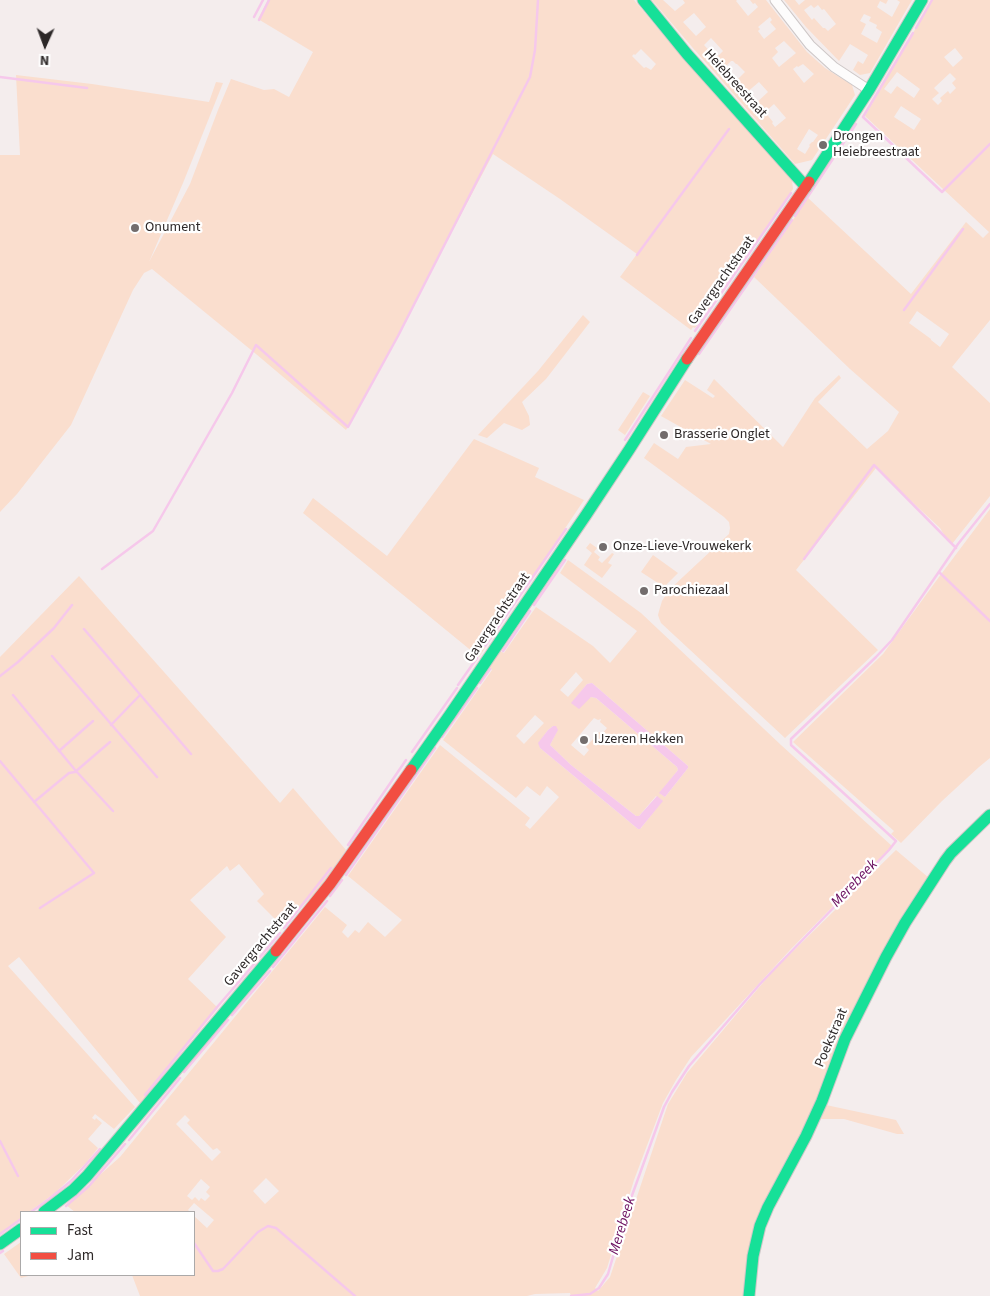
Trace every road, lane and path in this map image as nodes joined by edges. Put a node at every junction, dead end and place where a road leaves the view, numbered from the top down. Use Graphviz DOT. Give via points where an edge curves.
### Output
graph roads {
  1 [pos="643,0"];
  2 [pos="775,0"];
  3 [pos="922,0"];
  4 [pos="869,90"];
  5 [pos="806,187"];
  6 [pos="990,815"];
  7 [pos="45,1211"];
  8 [pos="20,1230"];
  9 [pos="0,1244"];
  10 [pos="750,1296"];
  1 -- 5 [label="street, Heiebreestraat"];
  2 -- 4 [label="street" via="810,45 834,67"];
  3 -- 4 [label="street, Gavergrachtstraat"];
  4 -- 5 [label="street, Gavergrachtstraat"];
  5 -- 7 [label="street, Gavergrachtstraat" via="686,359 586,515 449,716 330,884 86,1176"];
  6 -- 10 [label="street, Poekstraat" via="945,860 886,957 845,1039 822,1101 760,1226 753,1256"];
  8 -- 9 [label="street"];
}
